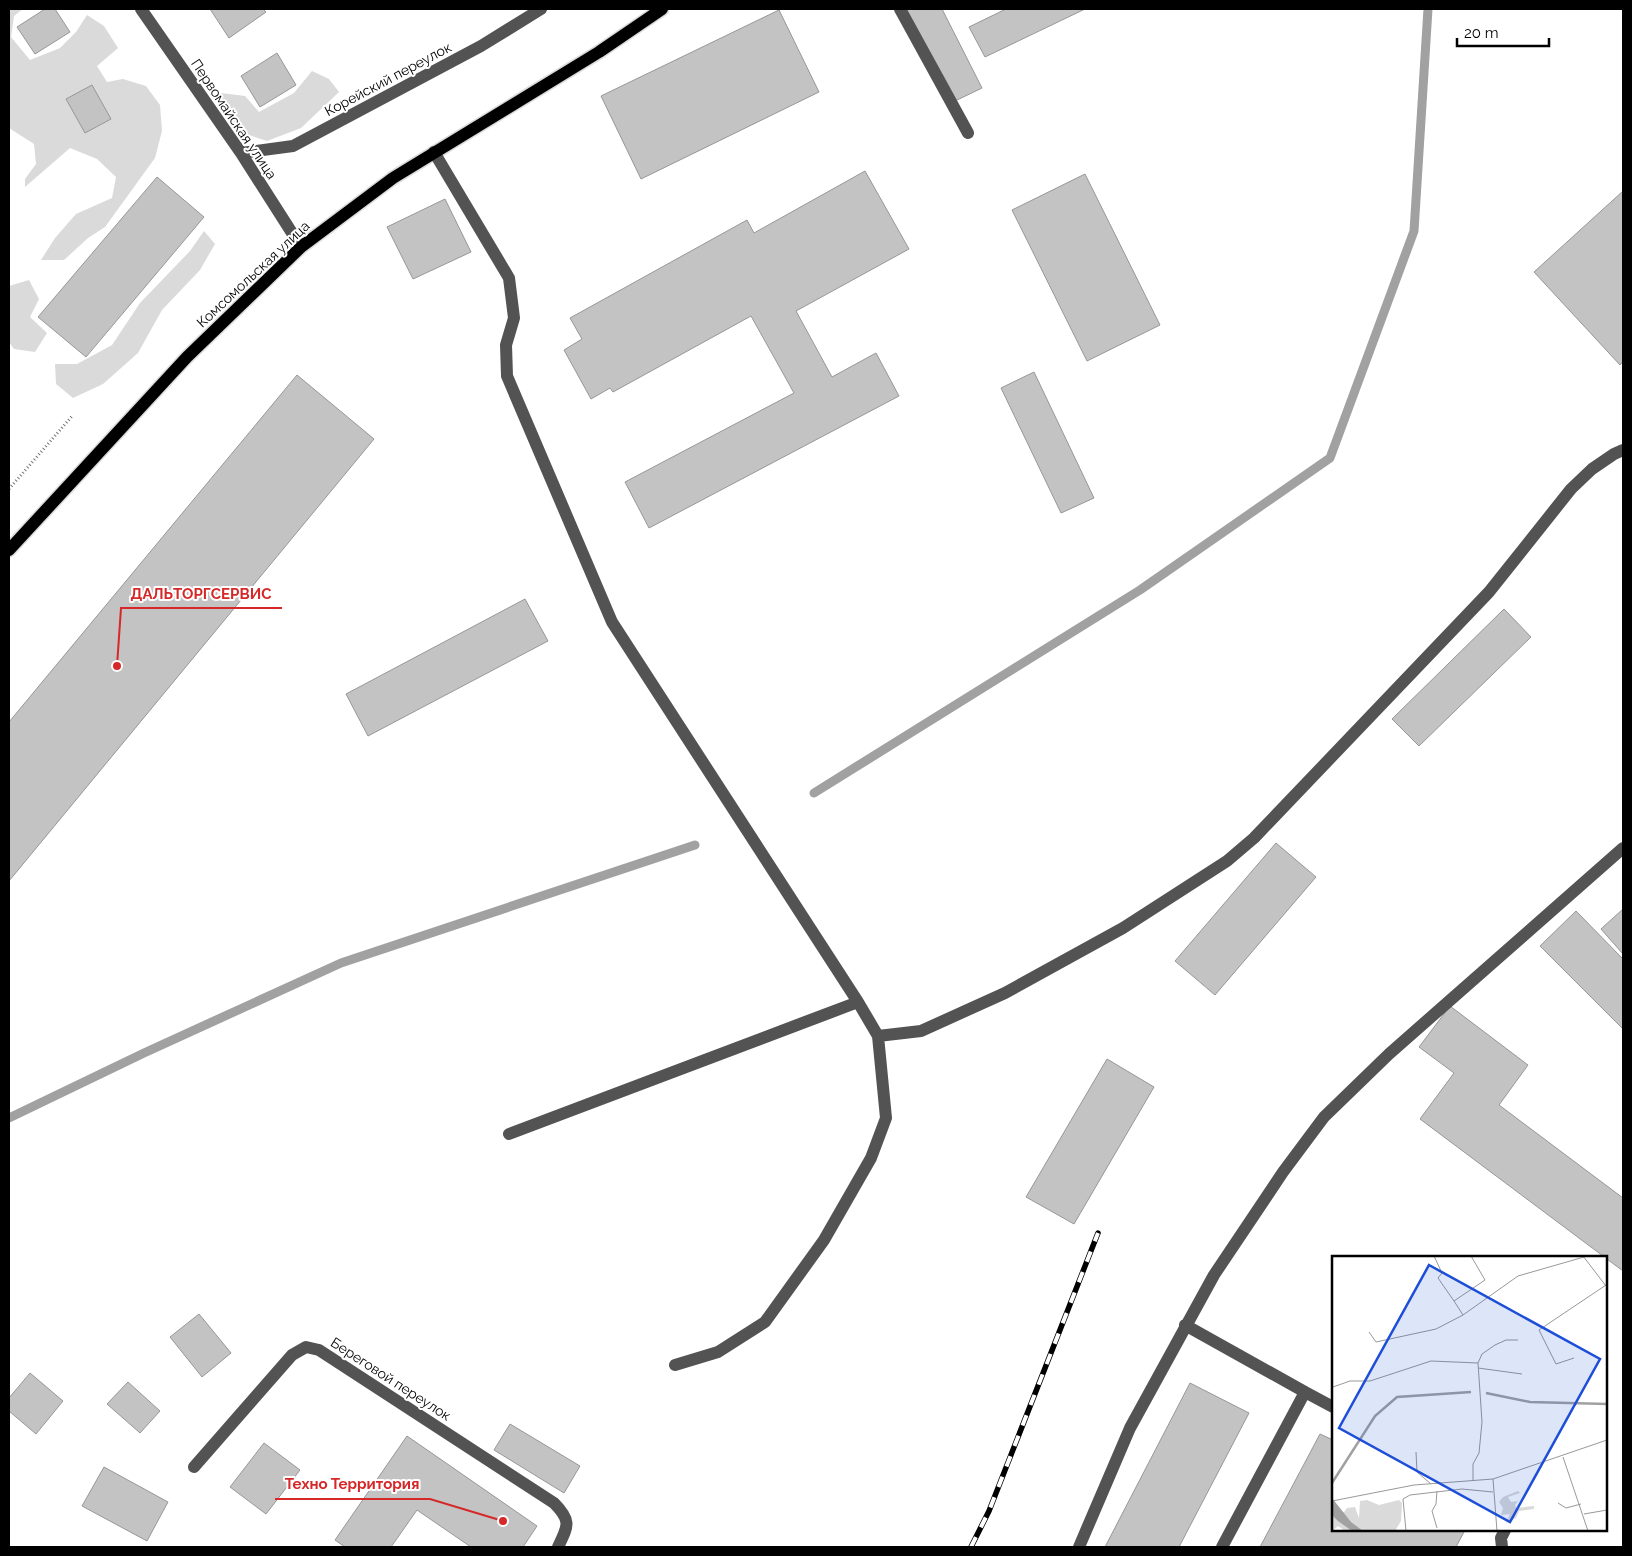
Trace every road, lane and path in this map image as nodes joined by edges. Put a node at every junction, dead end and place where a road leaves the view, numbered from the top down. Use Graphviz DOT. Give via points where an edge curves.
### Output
graph roads {
  1 [pos="141,9"];
  2 [pos="541,9"];
  3 [pos="662,9"];
  4 [pos="900,9"];
  5 [pos="968,133"];
  6 [pos="434,152"];
  7 [pos="241,153"];
  8 [pos="301,247"];
  9 [pos="73,414"];
  10 [pos="1623,450"];
  11 [pos="9,489"];
  12 [pos="9,550"];
  13 [pos="1623,848"];
  14 [pos="858,1002"];
  15 [pos="878,1036"];
  16 [pos="509,1134"];
  17 [pos="1185,1325"];
  18 [pos="675,1365"];
  19 [pos="1304,1392"];
  20 [pos="1332,1406"];
  21 [pos="194,1467"];
  22 [pos="1504,1531"];
  23 [pos="558,1547"];
  24 [pos="1079,1547"];
  25 [pos="1222,1547"];
  26 [pos="1502,1547"];
  1 -- 7 [label="street, Первомайская улица"];
  2 -- 7 [label="street, Корейский переулок" via="481,46 293,146"];
  3 -- 6 [label="main road, Комсомольская улица" via="599,52"];
  4 -- 5 [label="street"];
  6 -- 8 [label="main road, Комсомольская улица" via="393,178"];
  6 -- 14 [label="street" via="509,278 514,318 506,345 507,376 612,622"];
  7 -- 8 [label="street, Первомайская улица"];
  8 -- 12 [label="main road, Комсомольская улица" via="187,357"];
  9 -- 11 [label="path"];
  10 -- 15 [label="street" via="1592,469 1571,489 1489,592 1254,838 1227,861 1123,928 1005,993 921,1030"];
  13 -- 17 [label="street" via="1389,1054 1324,1117 1214,1275"];
  14 -- 15 [label="street"];
  14 -- 16 [label="street"];
  15 -- 18 [label="street" via="886,1118 871,1158 824,1240 765,1322 718,1352"];
  17 -- 19 [label="street"];
  17 -- 24 [label="street" via="1130,1428"];
  19 -- 20 [label="street"];
  19 -- 25 [label="street"];
  21 -- 23 [label="street, Береговой переулок" via="292,1355 306,1347 319,1350 554,1503 564,1513 567,1528"];
  22 -- 26 [label="street"];
}
